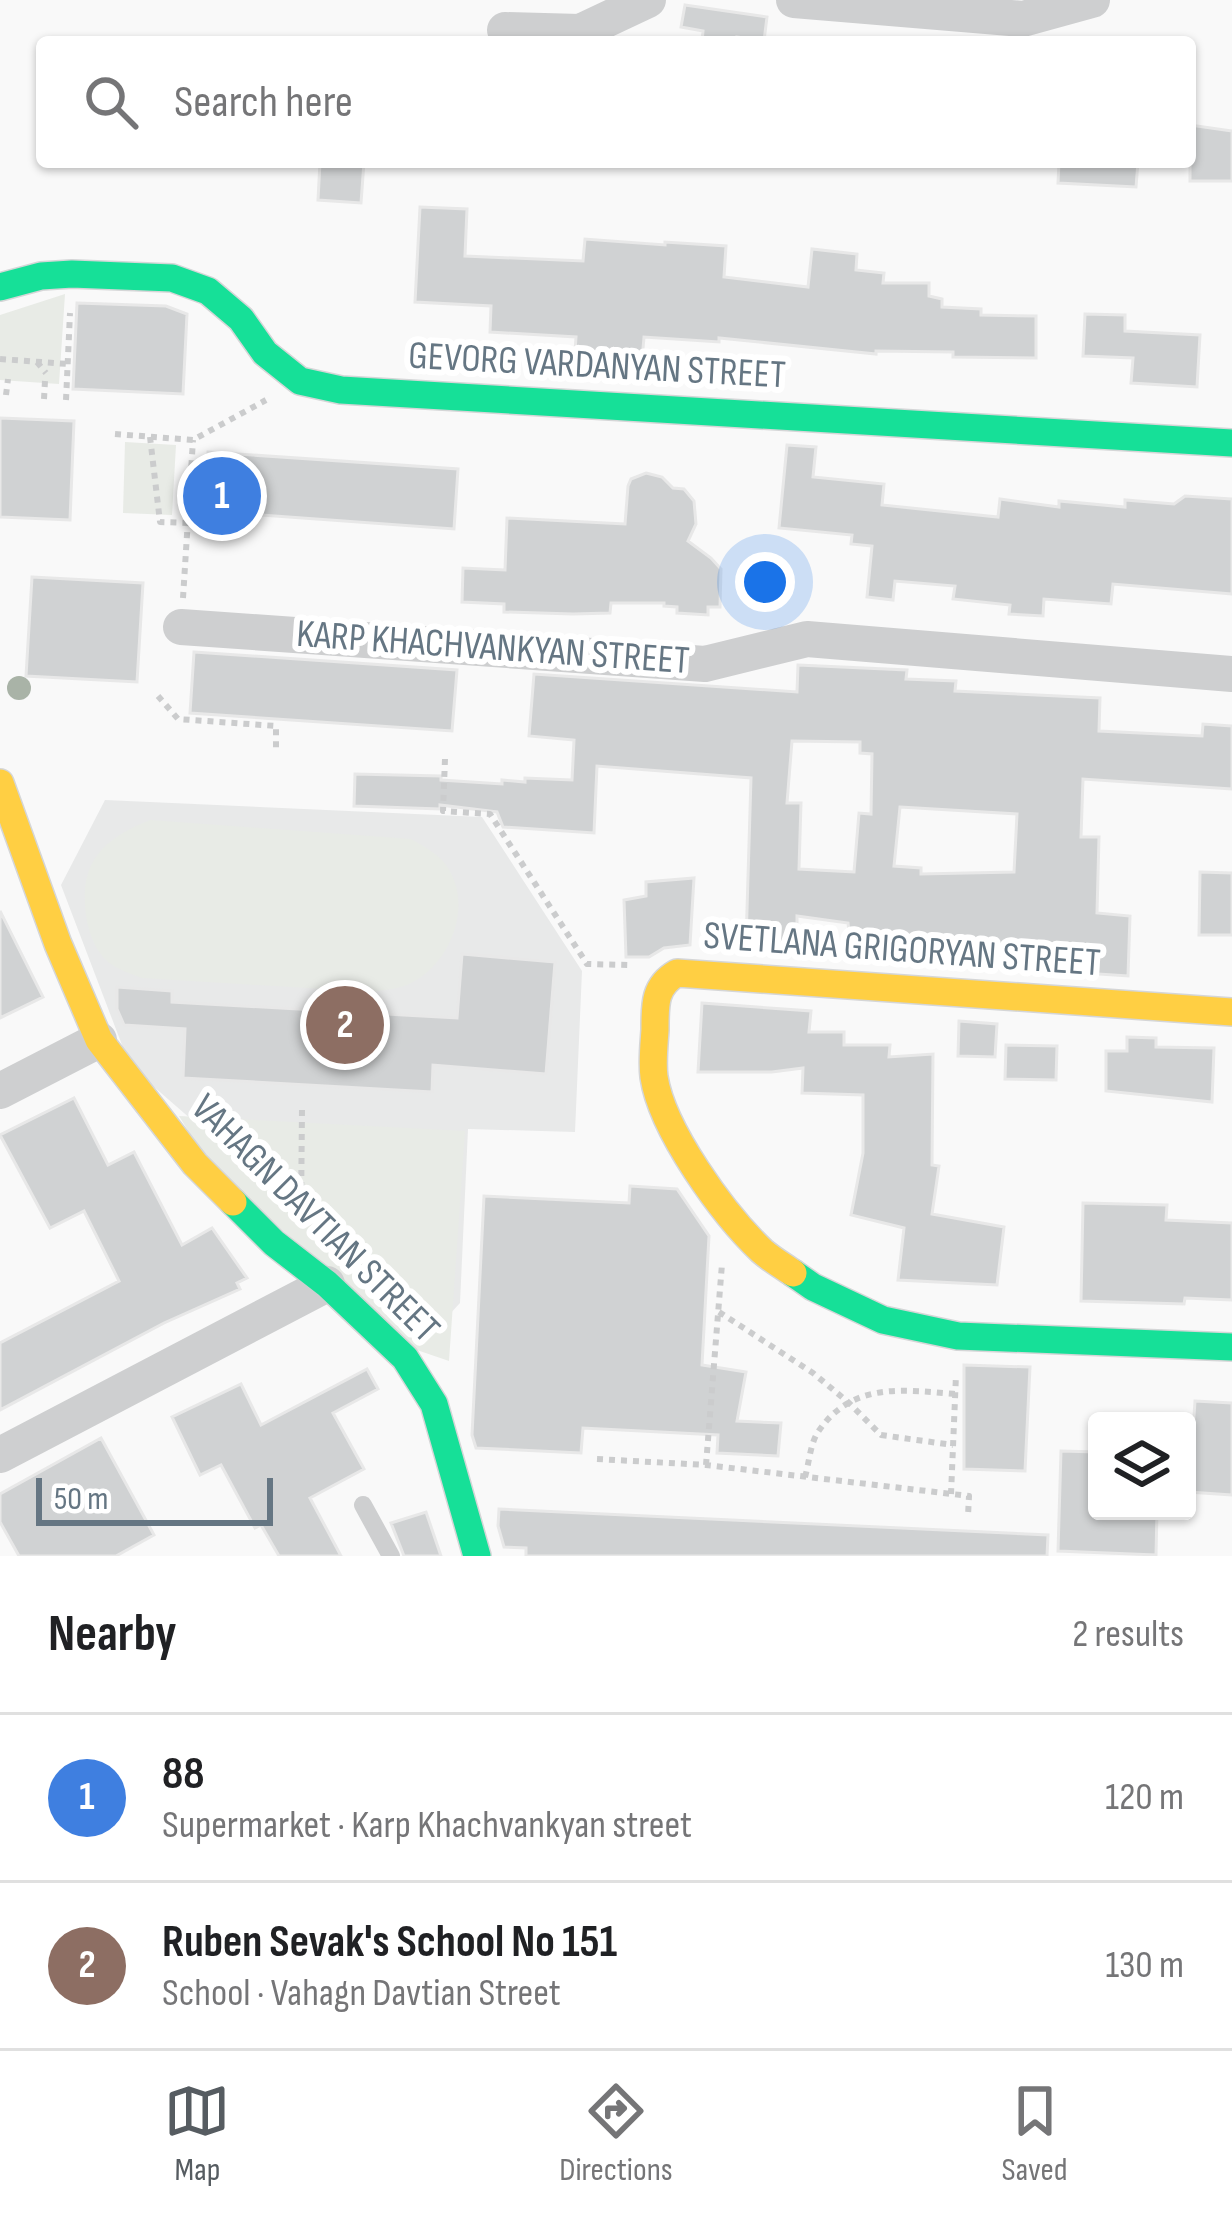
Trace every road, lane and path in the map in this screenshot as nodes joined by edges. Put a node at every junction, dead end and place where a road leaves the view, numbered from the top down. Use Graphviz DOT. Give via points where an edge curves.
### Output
graph roads {
  1 [pos="648,0"];
  2 [pos="794,0"];
  3 [pos="1092,0"];
  4 [pos="505,30"];
  5 [pos="72,274"];
  6 [pos="0,287"];
  7 [pos="0,359"];
  8 [pos="37,362"];
  9 [pos="68,364"];
  10 [pos="8,378"];
  11 [pos="301,381"];
  12 [pos="6,395"];
  13 [pos="44,399"];
  14 [pos="66,400"];
  15 [pos="116,434"];
  16 [pos="150,437"];
  17 [pos="194,440"];
  18 [pos="1232,443"];
  19 [pos="224,512"];
  20 [pos="189,522"];
  21 [pos="181,627"];
  22 [pos="1232,674"];
  23 [pos="158,696"];
  24 [pos="275,750"];
  25 [pos="445,759"];
  26 [pos="0,783"];
  27 [pos="664,980"];
  28 [pos="1232,1012"];
  29 [pos="99,1040"];
  30 [pos="0,1091"];
  31 [pos="302,1109"];
  32 [pos="726,1213"];
  33 [pos="274,1243"];
  34 [pos="327,1284"];
  35 [pos="718,1312"];
  36 [pos="958,1336"];
  37 [pos="1232,1347"];
  38 [pos="956,1394"];
  39 [pos="848,1402"];
  40 [pos="953,1445"];
  41 [pos="0,1455"];
  42 [pos="597,1459"];
  43 [pos="706,1466"];
  44 [pos="806,1478"];
  45 [pos="951,1494"];
  46 [pos="363,1505"];
  47 [pos="968,1516"];
  48 [pos="391,1556"];
  49 [pos="477,1556"];
  1 -- 4 [label="street" via="580,32"];
  2 -- 3 [label="street" via="1023,19"];
  5 -- 6 [label="street"];
  5 -- 9 [label="path"];
  5 -- 11 [label="street" via="172,278 208,290"];
  7 -- 8 [label="path"];
  8 -- 9 [label="path"];
  8 -- 13 [label="path" via="46,377"];
  9 -- 14 [label="path"];
  10 -- 12 [label="path"];
  11 -- 17 [label="path"];
  11 -- 18 [label="street, GEVORG VARDANYAN STREET" via="341,390"];
  15 -- 16 [label="path"];
  16 -- 17 [label="path"];
  16 -- 20 [label="path" via="160,522"];
  17 -- 20 [label="path"];
  19 -- 20 [label="path" via="224,524"];
  20 -- 21 [label="path"];
  21 -- 22 [label="street, KARP KHACHVANKYAN STREET" via="705,664 807,639"];
  23 -- 24 [label="path" via="178,719 276,726"];
  25 -- 27 [label="path" via="443,811 490,814 586,964 630,965"];
  26 -- 29 [label="street, VAHAGN DAVTIAN STREET"];
  27 -- 28 [label="street, SVETLANA GRIGORYAN STREET" via="677,973"];
  27 -- 32 [label="street, SVETLANA GRIGORYAN STREET" via="654,1075 662,1106"];
  29 -- 30 [label="street"];
  29 -- 33 [label="street, VAHAGN DAVTIAN STREET" via="195,1164"];
  31 -- 33 [label="path" via="301,1225"];
  32 -- 35 [label="path"];
  32 -- 36 [label="street" via="813,1287 883,1319"];
  33 -- 34 [label="street, VAHAGN DAVTIAN STREET"];
  34 -- 41 [label="street"];
  34 -- 49 [label="street, VAHAGN DAVTIAN STREET" via="405,1358 434,1404"];
  35 -- 39 [label="path"];
  35 -- 43 [label="path"];
  36 -- 37 [label="street"];
  36 -- 38 [label="path"];
  38 -- 39 [label="path" via="890,1389"];
  38 -- 40 [label="path"];
  39 -- 40 [label="path" via="881,1436"];
  39 -- 44 [label="path" via="816,1434"];
  40 -- 45 [label="path"];
  42 -- 43 [label="path"];
  43 -- 44 [label="path"];
  44 -- 45 [label="path"];
  45 -- 47 [label="path" via="969,1496"];
  46 -- 48 [label="lane"];
}
